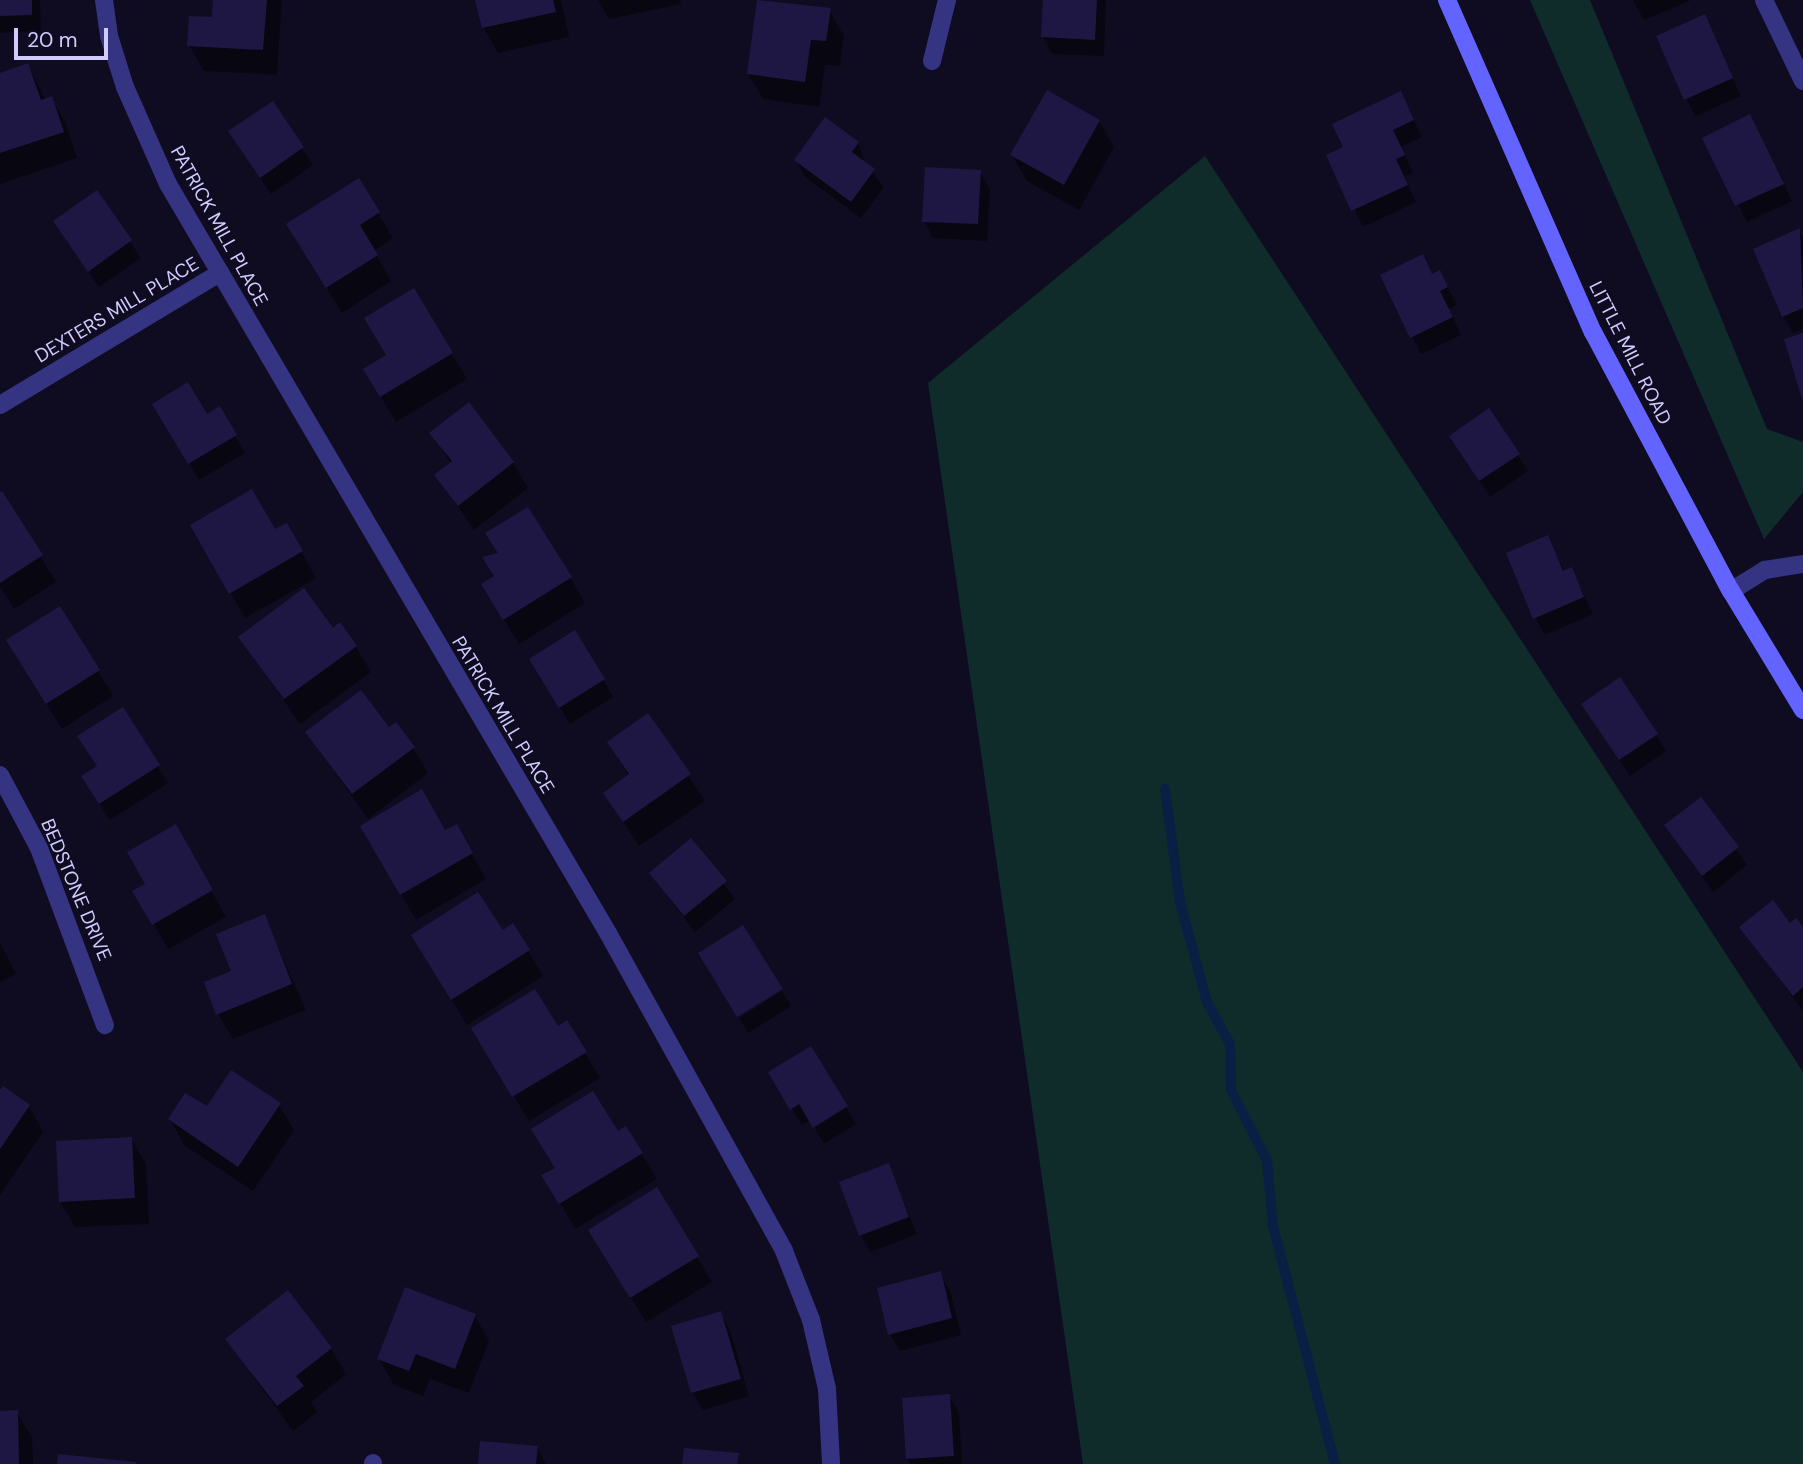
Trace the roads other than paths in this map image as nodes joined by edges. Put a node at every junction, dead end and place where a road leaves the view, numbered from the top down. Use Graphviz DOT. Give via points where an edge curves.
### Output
graph roads {
  1 [pos="104,0"];
  2 [pos="947,0"];
  3 [pos="1447,0"];
  4 [pos="1765,0"];
  5 [pos="932,61"];
  6 [pos="1803,81"];
  7 [pos="220,273"];
  8 [pos="0,405"];
  9 [pos="1803,564"];
  10 [pos="1731,591"];
  11 [pos="1803,710"];
  12 [pos="0,775"];
  13 [pos="105,1025"];
  14 [pos="831,1464"];
  1 -- 7 [label="street, PATRICK MILL PLACE" via="109,36 125,87 168,184"];
  2 -- 5 [label="street"];
  3 -- 10 [label="street, LITTLE MILL ROAD" via="1593,332"];
  4 -- 6 [label="street"];
  7 -- 8 [label="street, DEXTERS MILL PLACE"];
  7 -- 14 [label="street, PATRICK MILL PLACE" via="608,933 784,1251 811,1320 827,1389"];
  9 -- 10 [label="street" via="1765,570"];
  10 -- 11 [label="street, LITTLE MILL ROAD"];
  12 -- 13 [label="street, BEDSTONE DRIVE" via="39,848"];
}
